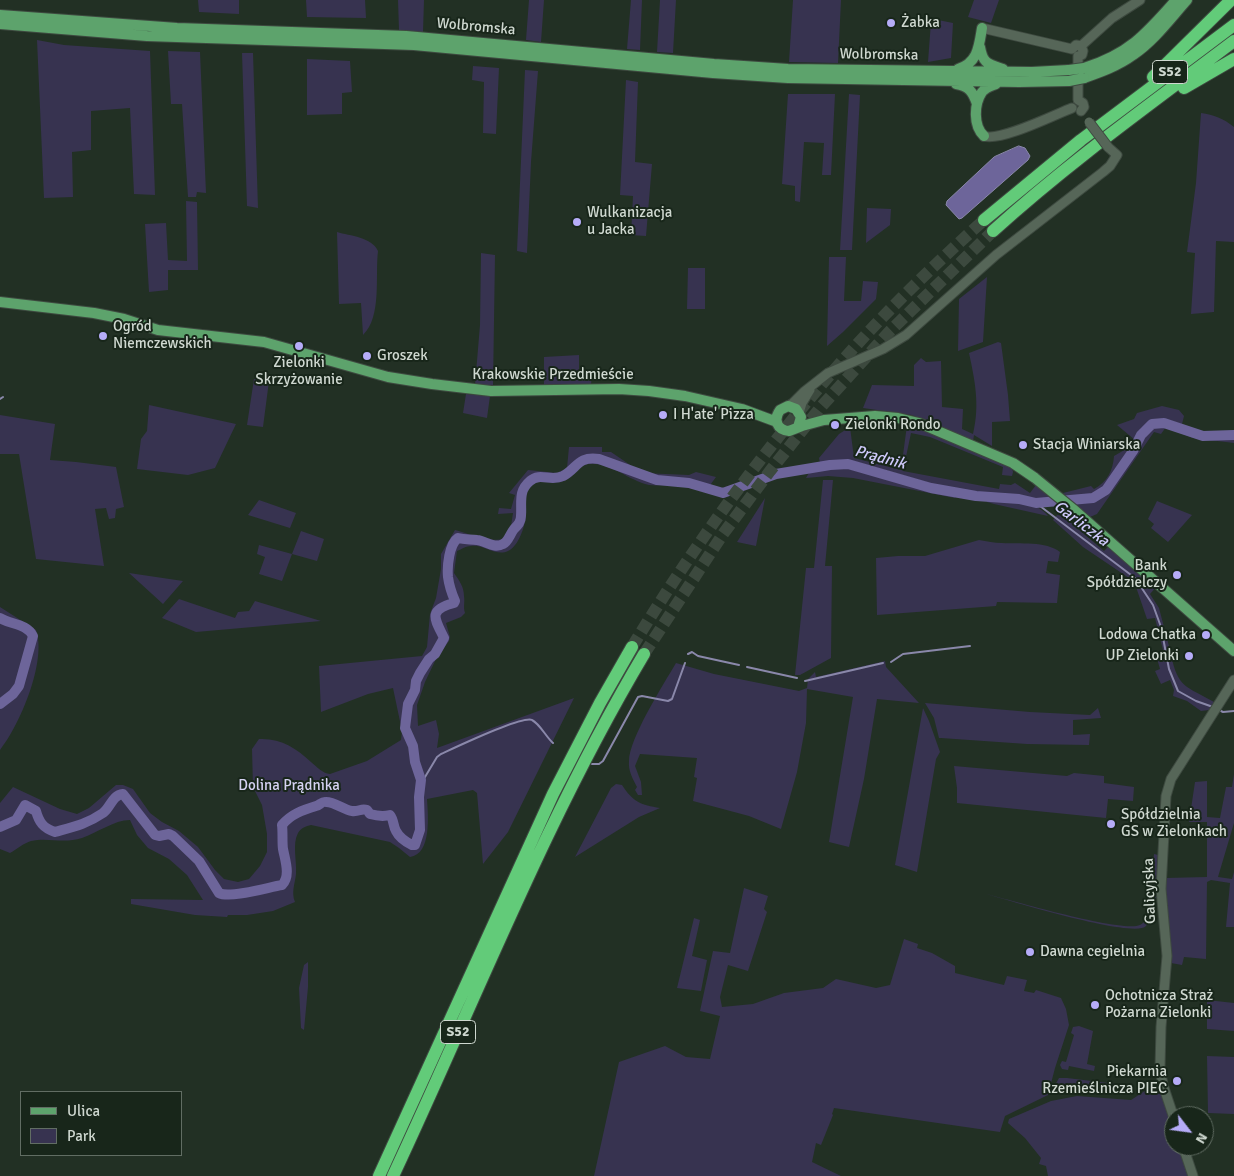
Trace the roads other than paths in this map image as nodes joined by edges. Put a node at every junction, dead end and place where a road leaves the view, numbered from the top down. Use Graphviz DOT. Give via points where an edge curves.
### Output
graph roads {
  1 [pos="1140,0"];
  2 [pos="1176,0"];
  3 [pos="1187,0"];
  4 [pos="1231,0"];
  5 [pos="0,15"];
  6 [pos="0,24"];
  7 [pos="1234,25"];
  8 [pos="982,28"];
  9 [pos="1234,41"];
  10 [pos="979,46"];
  11 [pos="1075,53"];
  12 [pos="1234,59"];
  13 [pos="950,71"];
  14 [pos="1015,72"];
  15 [pos="1084,73"];
  16 [pos="936,81"];
  17 [pos="1003,82"];
  18 [pos="1078,100"];
  19 [pos="977,104"];
  20 [pos="1072,108"];
  21 [pos="1142,110"];
  22 [pos="1081,111"];
  23 [pos="1107,120"];
  24 [pos="984,136"];
  25 [pos="984,220"];
  26 [pos="993,231"];
  27 [pos="0,302"];
  28 [pos="813,383"];
  29 [pos="783,409"];
  30 [pos="752,412"];
  31 [pos="800,414"];
  32 [pos="824,420"];
  33 [pos="776,422"];
  34 [pos="798,427"];
  35 [pos="632,646"];
  36 [pos="1234,651"];
  37 [pos="644,654"];
  38 [pos="1234,680"];
  39 [pos="1170,1106"];
  40 [pos="1187,1156"];
  41 [pos="379,1176"];
  42 [pos="393,1176"];
  43 [pos="1194,1176"];
  1 -- 11 [label="street" via="1106,23 1081,46 1083,53"];
  2 -- 15 [label="main road" via="1135,44"];
  3 -- 15 [label="main road" via="1159,33 1134,55 1110,68"];
  4 -- 23 [label="highway"];
  5 -- 13 [label="main road, Wolbromska" via="168,27 406,36 779,68"];
  6 -- 16 [label="main road, Wolbromska" via="147,36 414,45 765,76"];
  7 -- 23 [label="highway, S52"];
  8 -- 10 [label="main road"];
  8 -- 11 [label="street"];
  9 -- 21 [label="highway, S52"];
  10 -- 13 [label="main road" via="972,62"];
  10 -- 14 [label="main road" via="986,63"];
  11 -- 18 [label="street"];
  12 -- 21 [label="highway"];
  13 -- 14 [label="main road, Wolbromska"];
  14 -- 15 [label="main road, Wolbromska, bridge" via="1069,70"];
  15 -- 17 [label="main road, bridge" via="1069,81"];
  16 -- 17 [label="main road"];
  16 -- 19 [label="main road" via="968,88"];
  17 -- 19 [label="main road" via="986,88"];
  18 -- 20 [label="street"];
  18 -- 22 [label="street" via="1083,105"];
  19 -- 24 [label="main road" via="977,126"];
  20 -- 22 [label="street" via="1076,112"];
  20 -- 24 [label="street" via="1005,135"];
  21 -- 26 [label="highway, S52"];
  22 -- 28 [label="street, bridge" via="1117,155 1104,172 996,255 906,335"];
  23 -- 25 [label="highway, S52"];
  27 -- 30 [label="main road, Krakowskie Przedmieście" via="124,318 158,330 264,342 388,377 448,387 491,391 649,391"];
  28 -- 29 [label="street"];
  28 -- 31 [label="street"];
  29 -- 30 [label="main road, Krakowskie Przedmieście" via="774,413"];
  29 -- 31 [label="main road" via="794,408"];
  29 -- 33 [label="main road" via="776,416"];
  30 -- 33 [label="main road, Krakowskie Przedmieście"];
  31 -- 32 [label="main road"];
  31 -- 34 [label="main road"];
  32 -- 34 [label="main road"];
  32 -- 36 [label="main road" via="875,416 914,421 1013,463 1073,509"];
  33 -- 34 [label="main road" via="786,431"];
  35 -- 41 [label="highway, S52" via="553,794"];
  37 -- 42 [label="highway, S52" via="562,806"];
  38 -- 39 [label="street, Galicyjska" via="1171,779 1166,796 1161,889 1167,966 1160,1068"];
  40 -- 43 [label="street"];
}
